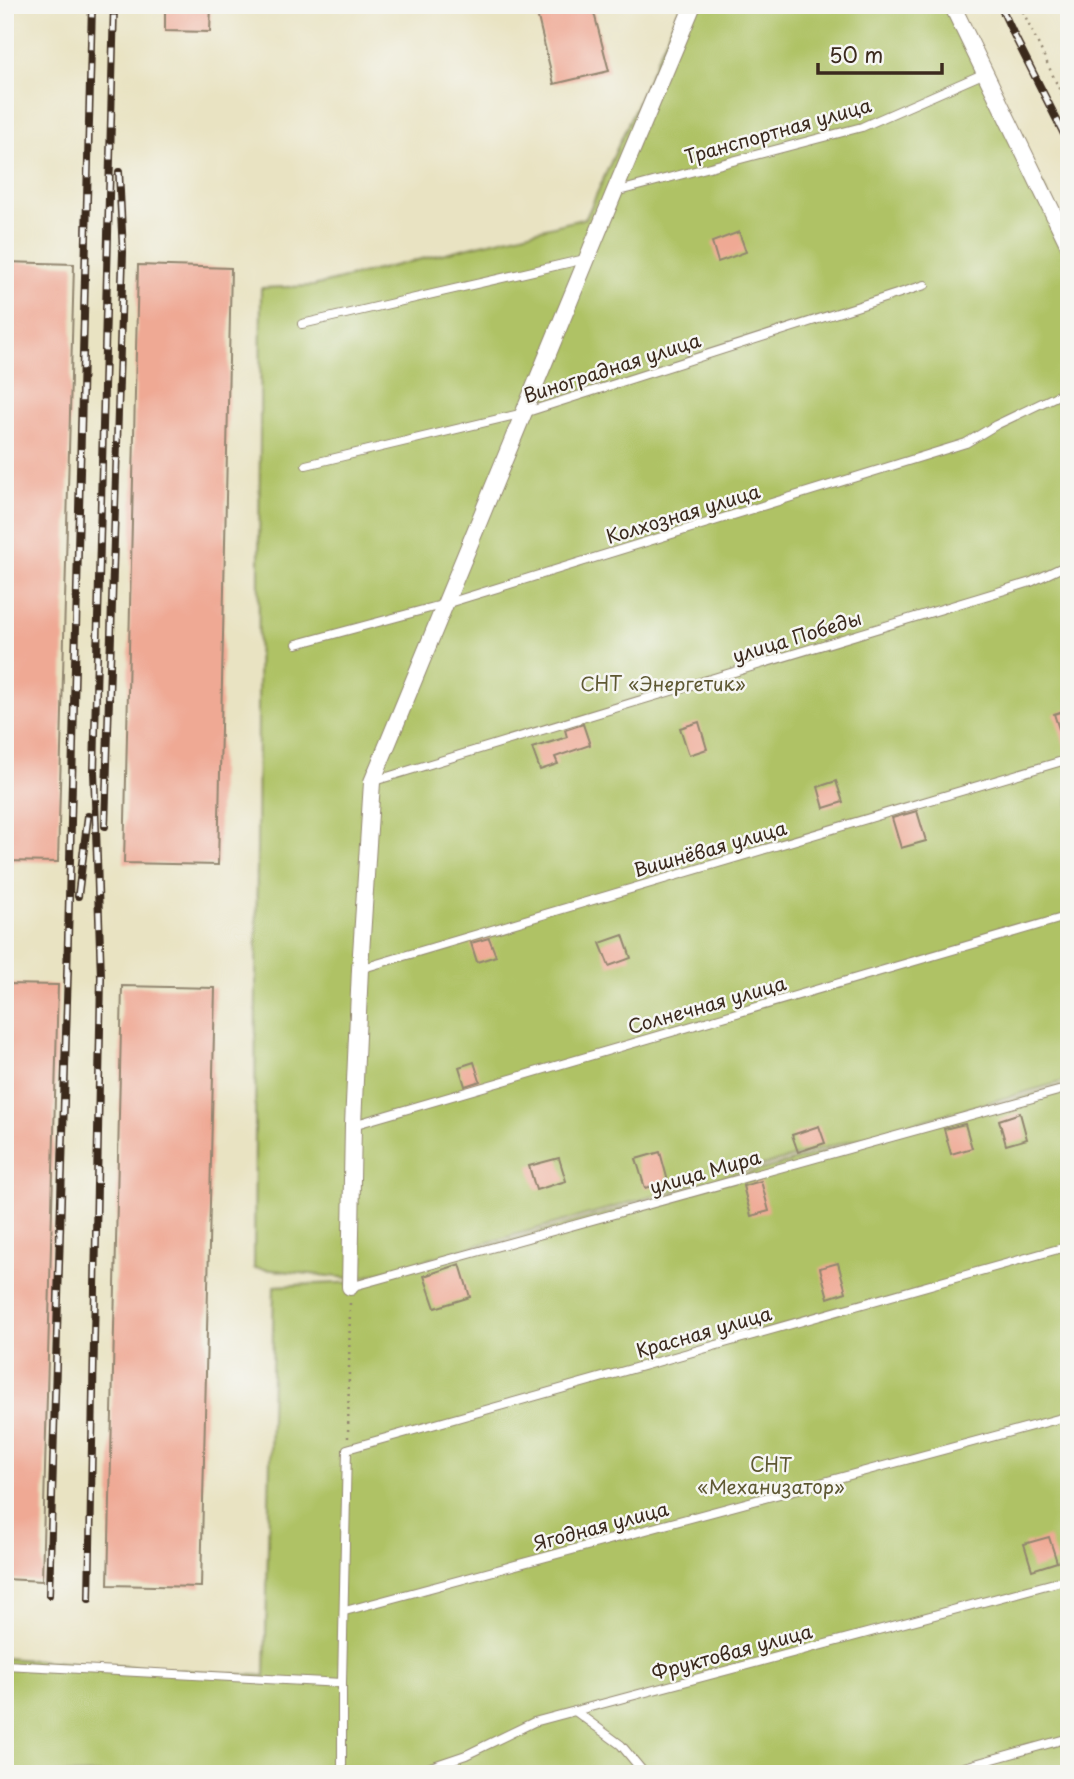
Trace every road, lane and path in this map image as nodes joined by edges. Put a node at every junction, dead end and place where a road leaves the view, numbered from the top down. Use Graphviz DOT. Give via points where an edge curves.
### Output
graph roads {
  1 [pos="693,5"];
  2 [pos="952,5"];
  3 [pos="1020,5"];
  4 [pos="985,73"];
  5 [pos="1069,110"];
  6 [pos="614,193"];
  7 [pos="1069,246"];
  8 [pos="588,258"];
  9 [pos="925,285"];
  10 [pos="302,324"];
  11 [pos="1069,390"];
  12 [pos="524,413"];
  13 [pos="306,465"];
  14 [pos="1069,564"];
  15 [pos="445,604"];
  16 [pos="297,644"];
  17 [pos="1069,759"];
  18 [pos="372,782"];
  19 [pos="1069,916"];
  20 [pos="360,969"];
  21 [pos="1069,1088"];
  22 [pos="353,1125"];
  23 [pos="1069,1246"];
  24 [pos="350,1287"];
  25 [pos="1069,1416"];
  26 [pos="347,1449"];
  27 [pos="1069,1579"];
  28 [pos="345,1611"];
  29 [pos="5,1665"];
  30 [pos="342,1683"];
  31 [pos="575,1711"];
  32 [pos="1069,1738"];
  33 [pos="342,1774"];
  34 [pos="410,1774"];
  35 [pos="645,1774"];
  36 [pos="939,1774"];
  1 -- 6 [label="street"];
  2 -- 4 [label="street"];
  3 -- 5 [label="path"];
  4 -- 6 [label="lane, Транспортная улица" via="862,127"];
  4 -- 7 [label="street"];
  6 -- 8 [label="street"];
  8 -- 10 [label="lane"];
  8 -- 12 [label="street"];
  9 -- 12 [label="lane, Виноградная улица"];
  11 -- 15 [label="lane, Колхозная улица" via="966,443"];
  12 -- 13 [label="lane, Виноградная улица"];
  12 -- 15 [label="street"];
  14 -- 18 [label="lane, улица Победы" via="1031,582"];
  15 -- 16 [label="lane, Колхозная улица"];
  15 -- 18 [label="street"];
  17 -- 20 [label="lane, Вишнёвая улица"];
  18 -- 20 [label="street"];
  19 -- 22 [label="lane, Солнечная улица"];
  20 -- 22 [label="street"];
  21 -- 24 [label="lane, улица Мира"];
  22 -- 24 [label="street"];
  23 -- 26 [label="lane, Красная улица"];
  24 -- 26 [label="path"];
  25 -- 28 [label="lane, Ягодная улица"];
  26 -- 28 [label="lane"];
  27 -- 31 [label="lane, Фруктовая улица"];
  28 -- 30 [label="lane"];
  29 -- 30 [label="lane"];
  30 -- 33 [label="lane"];
  31 -- 34 [label="lane, Фруктовая улица" via="534,1722 466,1755"];
  31 -- 35 [label="lane" via="621,1745"];
  32 -- 36 [label="lane"];
}
